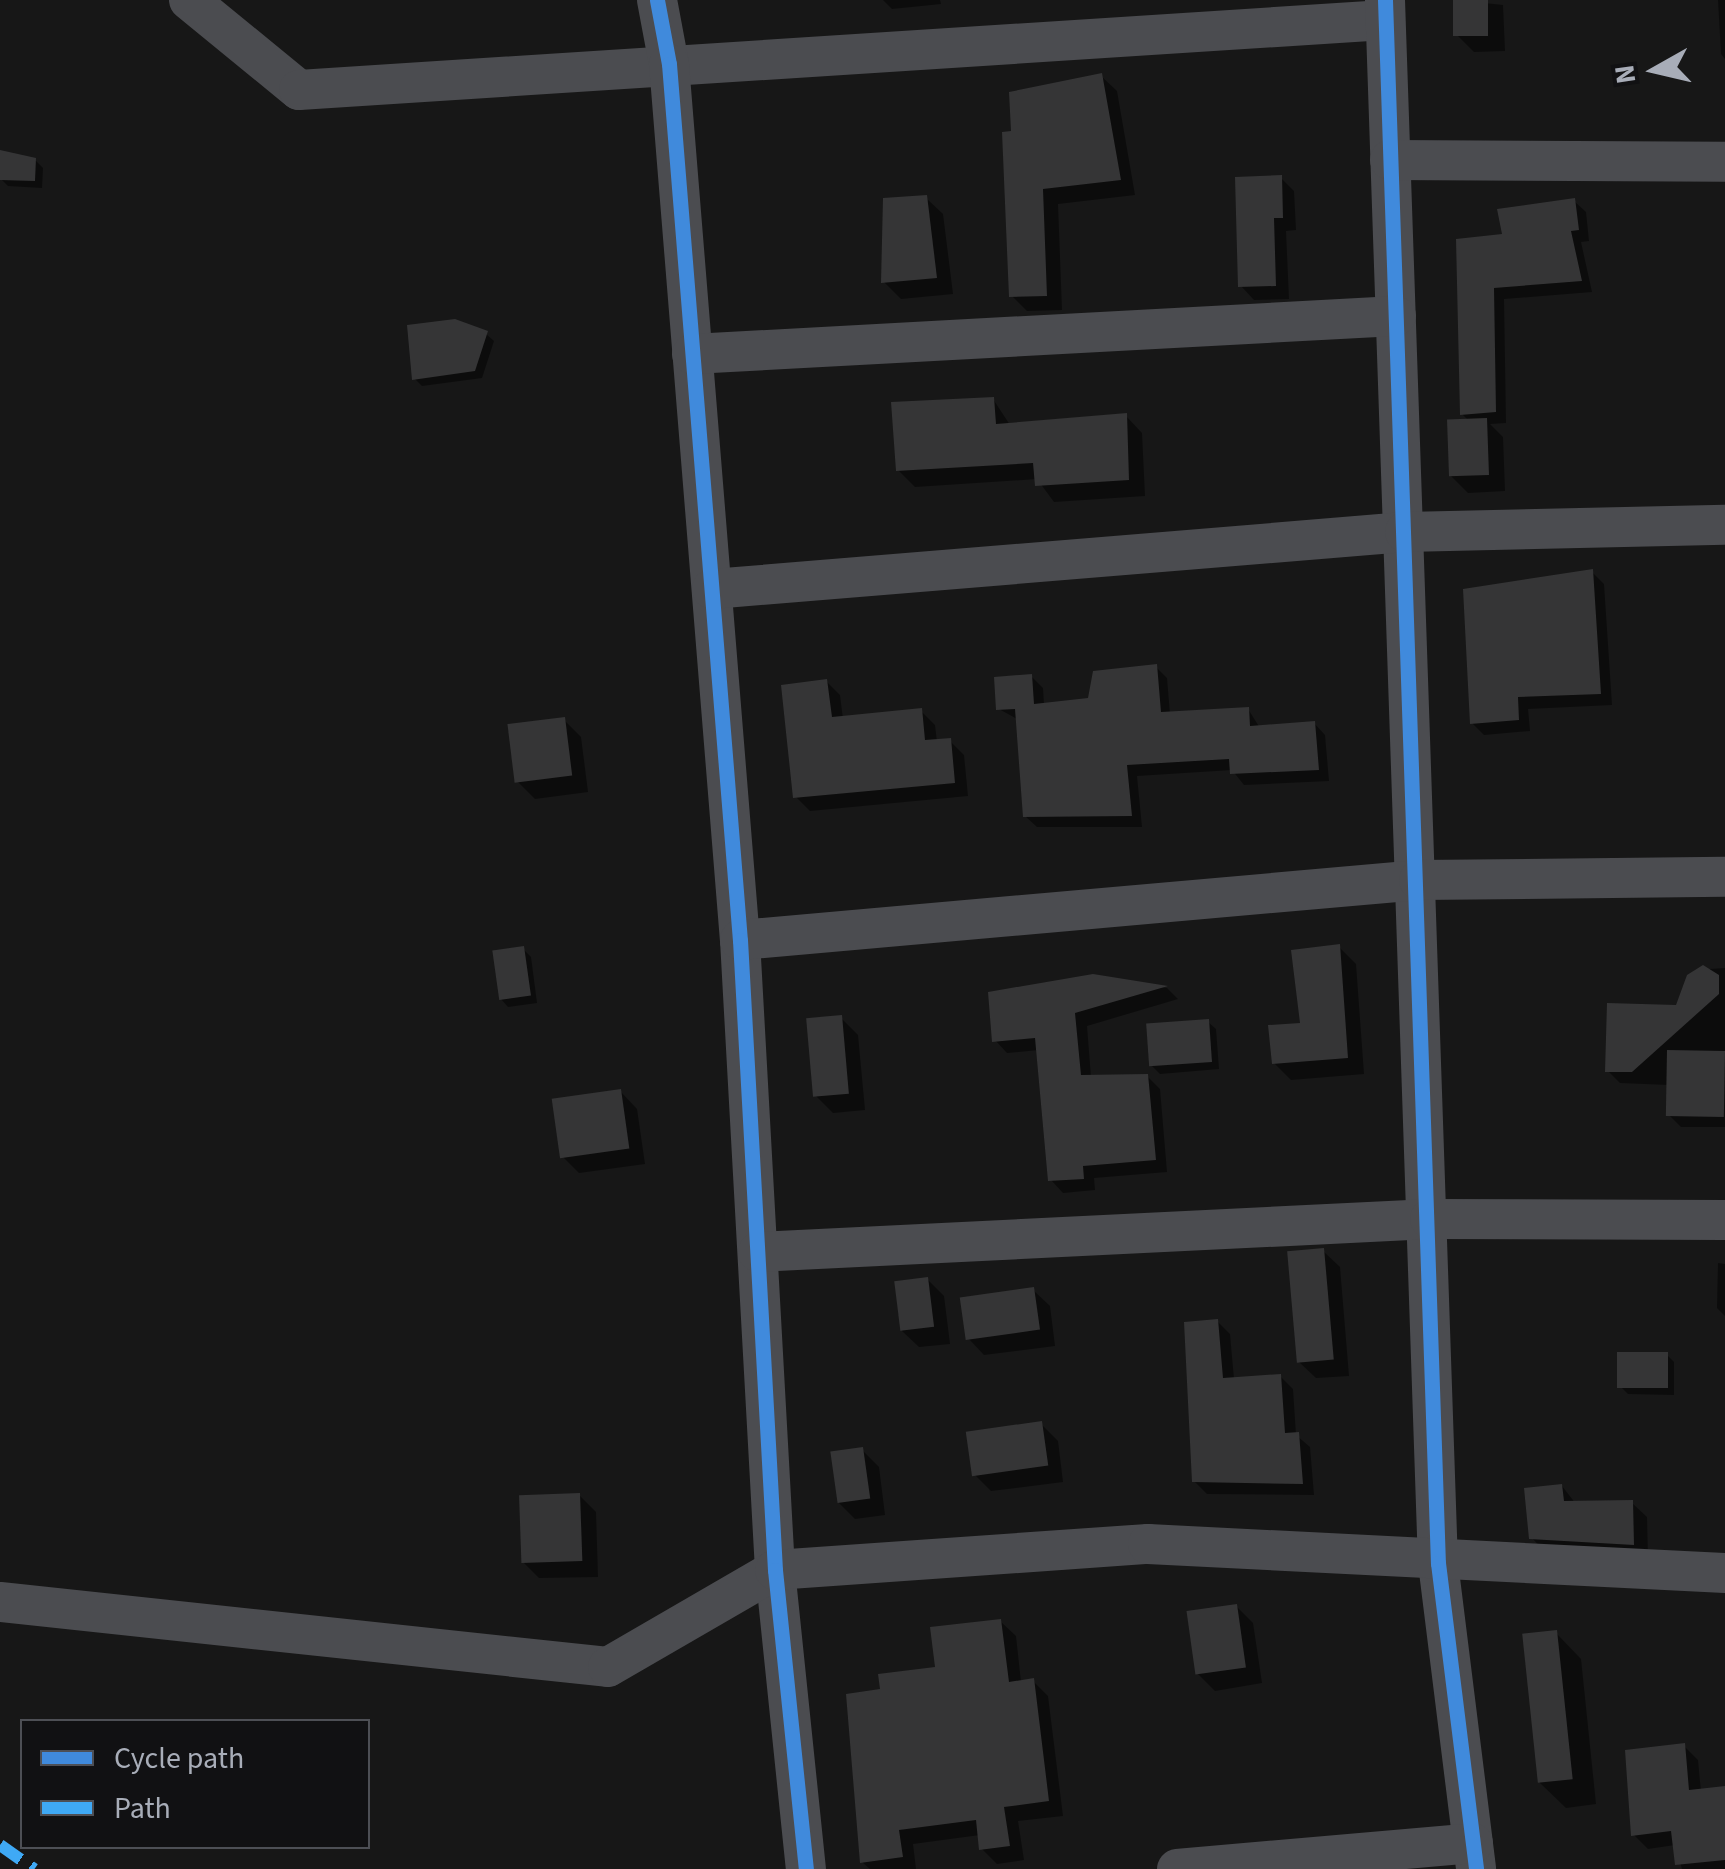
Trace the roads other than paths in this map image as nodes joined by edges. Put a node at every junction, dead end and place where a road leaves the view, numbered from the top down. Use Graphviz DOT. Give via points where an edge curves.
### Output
graph roads {
  1 [pos="190,0"];
  2 [pos="657,0"];
  3 [pos="1385,10"];
  4 [pos="669,64"];
  5 [pos="1390,160"];
  6 [pos="1725,162"];
  7 [pos="1396,316"];
  8 [pos="692,354"];
  9 [pos="1725,525"];
  10 [pos="1406,532"];
  11 [pos="712,589"];
  12 [pos="1725,877"];
  13 [pos="1420,880"];
  14 [pos="740,940"];
  15 [pos="1430,1219"];
  16 [pos="1725,1220"];
  17 [pos="758,1252"];
  18 [pos="1438,1564"];
  19 [pos="775,1570"];
  20 [pos="1725,1573"];
  21 [pos="0,1602"];
  22 [pos="1474,1856"];
  23 [pos="806,1869"];
  24 [pos="1176,1869"];
  1 -- 4 [label="street" via="298,90"];
  2 -- 4 [label="street"];
  3 -- 4 [label="street"];
  3 -- 5 [label="street"];
  4 -- 8 [label="street"];
  5 -- 6 [label="street"];
  5 -- 7 [label="street"];
  7 -- 8 [label="street"];
  7 -- 10 [label="street"];
  8 -- 11 [label="street"];
  9 -- 10 [label="street"];
  10 -- 11 [label="street"];
  10 -- 13 [label="street"];
  11 -- 14 [label="street"];
  12 -- 13 [label="street"];
  13 -- 14 [label="street"];
  13 -- 15 [label="street"];
  14 -- 17 [label="street"];
  15 -- 16 [label="street"];
  15 -- 17 [label="street"];
  15 -- 18 [label="street"];
  17 -- 19 [label="street"];
  18 -- 19 [label="street" via="1148,1544"];
  18 -- 20 [label="street"];
  18 -- 22 [label="street"];
  19 -- 21 [label="street" via="608,1667"];
  19 -- 23 [label="street"];
  22 -- 24 [label="street"];
}
